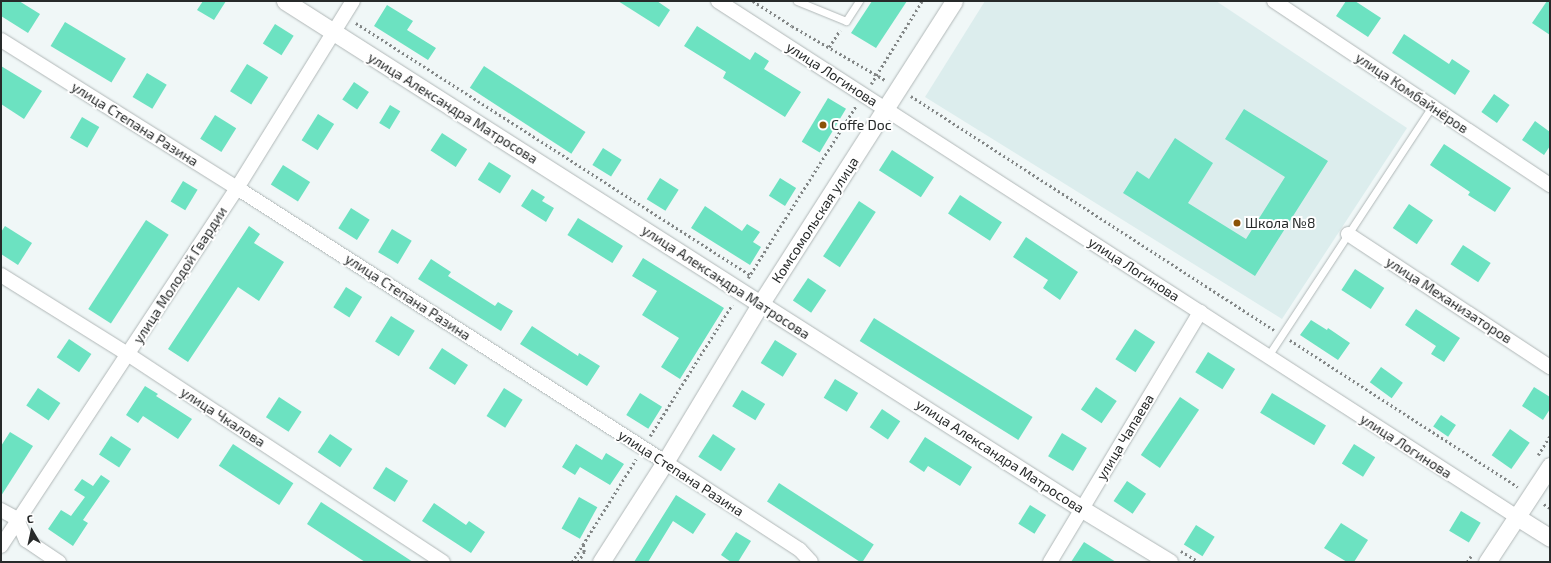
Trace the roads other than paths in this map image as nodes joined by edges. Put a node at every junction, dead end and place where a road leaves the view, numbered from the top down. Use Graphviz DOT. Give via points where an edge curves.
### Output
graph roads {
  1 [pos="285,1"];
  2 [pos="353,1"];
  3 [pos="718,1"];
  4 [pos="797,1"];
  5 [pos="859,1"];
  6 [pos="954,1"];
  7 [pos="1274,1"];
  8 [pos="333,32"];
  9 [pos="1,40"];
  10 [pos="1432,106"];
  11 [pos="886,108"];
  12 [pos="1550,185"];
  13 [pos="237,188"];
  14 [pos="1348,234"];
  15 [pos="1,275"];
  16 [pos="761,304"];
  17 [pos="1200,312"];
  18 [pos="128,355"];
  19 [pos="1268,356"];
  20 [pos="1550,367"];
  21 [pos="665,462"];
  22 [pos="1550,466"];
  23 [pos="1082,509"];
  24 [pos="1,510"];
  25 [pos="1517,518"];
  26 [pos="17,519"];
  27 [pos="1550,538"];
  28 [pos="1,546"];
  29 [pos="59,562"];
  30 [pos="443,562"];
  31 [pos="601,562"];
  32 [pos="811,562"];
  33 [pos="1050,562"];
  34 [pos="1169,562"];
  35 [pos="1487,562"];
  1 -- 8 [label="street, улица Александра Матросова"];
  2 -- 8 [label="street, улица Молодой Гвардии"];
  3 -- 11 [label="street, улица Логинова"];
  4 -- 5 [label="lane" via="846,21"];
  6 -- 11 [label="street, Комсомольская улица"];
  7 -- 10 [label="street, улица Комбайнёров"];
  8 -- 13 [label="street, улица Молодой Гвардии"];
  8 -- 16 [label="street, улица Александра Матросова"];
  9 -- 13 [label="street, улица Степана Разина"];
  10 -- 12 [label="street, улица Комбайнёров"];
  10 -- 14 [label="lane"];
  11 -- 16 [label="street, Комсомольская улица"];
  11 -- 17 [label="street, улица Логинова"];
  13 -- 18 [label="street, улица Молодой Гвардии"];
  13 -- 21 [label="street, улица Степана Разина"];
  14 -- 19 [label="lane"];
  14 -- 20 [label="street, улица Механизаторов"];
  15 -- 18 [label="street, улица Чкалова"];
  16 -- 21 [label="street, Комсомольская улица"];
  16 -- 23 [label="street, улица Александра Матросова"];
  17 -- 19 [label="street, улица Логинова"];
  17 -- 23 [label="street, улица Чапаева"];
  18 -- 26 [label="street, улица Молодой Гвардии"];
  18 -- 30 [label="street, улица Чкалова"];
  19 -- 25 [label="street, улица Логинова"];
  21 -- 31 [label="street, Комсомольская улица"];
  21 -- 32 [label="street, улица Степана Разина" via="800,550"];
  22 -- 25 [label="street"];
  23 -- 33 [label="street, улица Чапаева"];
  23 -- 34 [label="street, улица Александра Матросова"];
  24 -- 26 [label="street"];
  25 -- 27 [label="street, улица Логинова"];
  25 -- 35 [label="street"];
  26 -- 28 [label="street, улица Молодой Гвардии"];
  26 -- 29 [label="street" via="26,540"];
}
